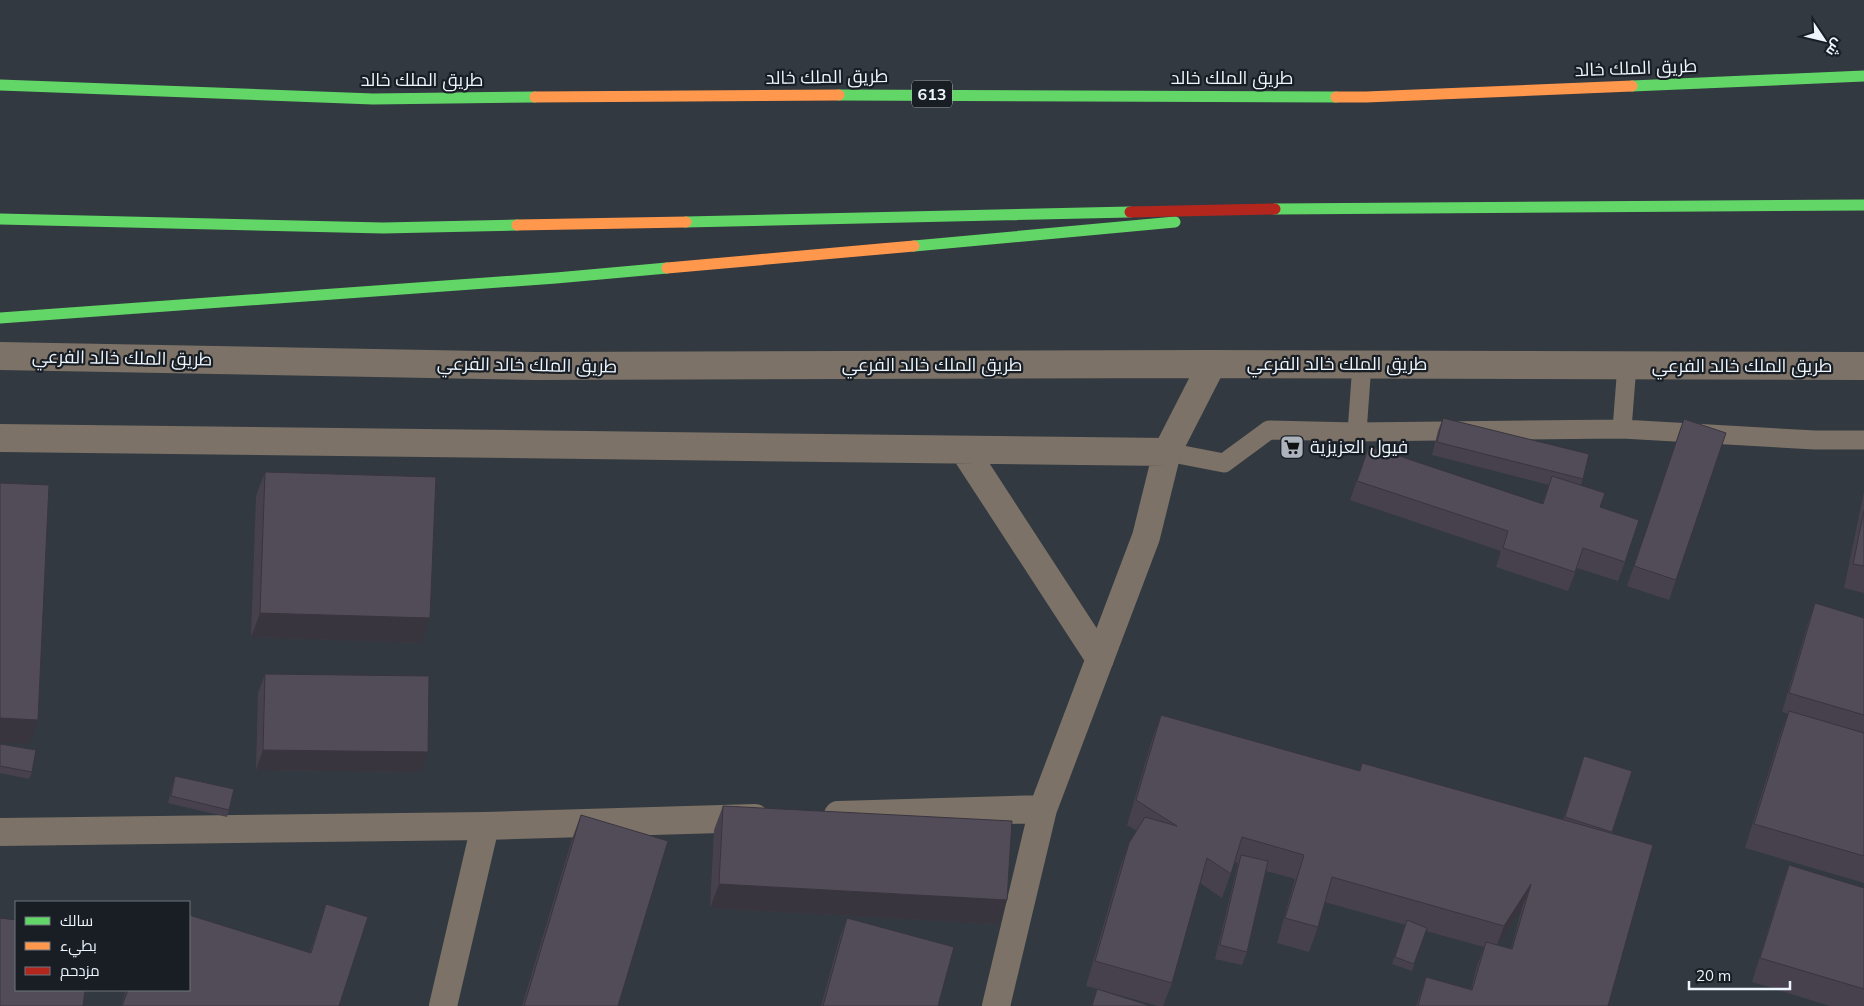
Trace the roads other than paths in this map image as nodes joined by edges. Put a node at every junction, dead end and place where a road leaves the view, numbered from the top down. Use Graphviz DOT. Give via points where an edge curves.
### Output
graph roads {
  1 [pos="1864,76"];
  2 [pos="0,85"];
  3 [pos="1864,204"];
  4 [pos="1330,208"];
  5 [pos="0,219"];
  6 [pos="0,318"];
  7 [pos="0,356"];
  8 [pos="1212,364"];
  9 [pos="1362,364"];
  10 [pos="1627,365"];
  11 [pos="1864,366"];
  12 [pos="1622,429"];
  13 [pos="1357,432"];
  14 [pos="0,438"];
  15 [pos="1864,440"];
  16 [pos="964,450"];
  17 [pos="1167,452"];
  18 [pos="1100,659"];
  19 [pos="1044,809"];
  20 [pos="814,816"];
  21 [pos="784,817"];
  22 [pos="485,826"];
  23 [pos="0,832"];
  24 [pos="442,1006"];
  25 [pos="996,1006"];
  1 -- 2 [label="main road, طريق الملك خالد / 613" via="1366,96 894,94 373,99"];
  3 -- 4 [label="main road"];
  4 -- 5 [label="main road" via="382,228"];
  4 -- 6 [label="main road" via="556,278"];
  7 -- 8 [label="street, طريق الملك خالد الفرعي" via="536,366"];
  8 -- 9 [label="street, طريق الملك خالد الفرعي"];
  8 -- 17 [label="street"];
  9 -- 10 [label="street, طريق الملك خالد الفرعي"];
  9 -- 13 [label="lane"];
  10 -- 11 [label="street, طريق الملك خالد الفرعي"];
  10 -- 12 [label="lane"];
  12 -- 13 [label="lane"];
  12 -- 15 [label="lane"];
  13 -- 17 [label="lane" via="1269,430 1224,463"];
  14 -- 16 [label="street"];
  16 -- 17 [label="street"];
  16 -- 18 [label="street"];
  17 -- 18 [label="street" via="1146,537"];
  18 -- 19 [label="street"];
  19 -- 20 [label="street"];
  19 -- 25 [label="street"];
  21 -- 22 [label="street"];
  22 -- 23 [label="street"];
  22 -- 24 [label="street"];
}
